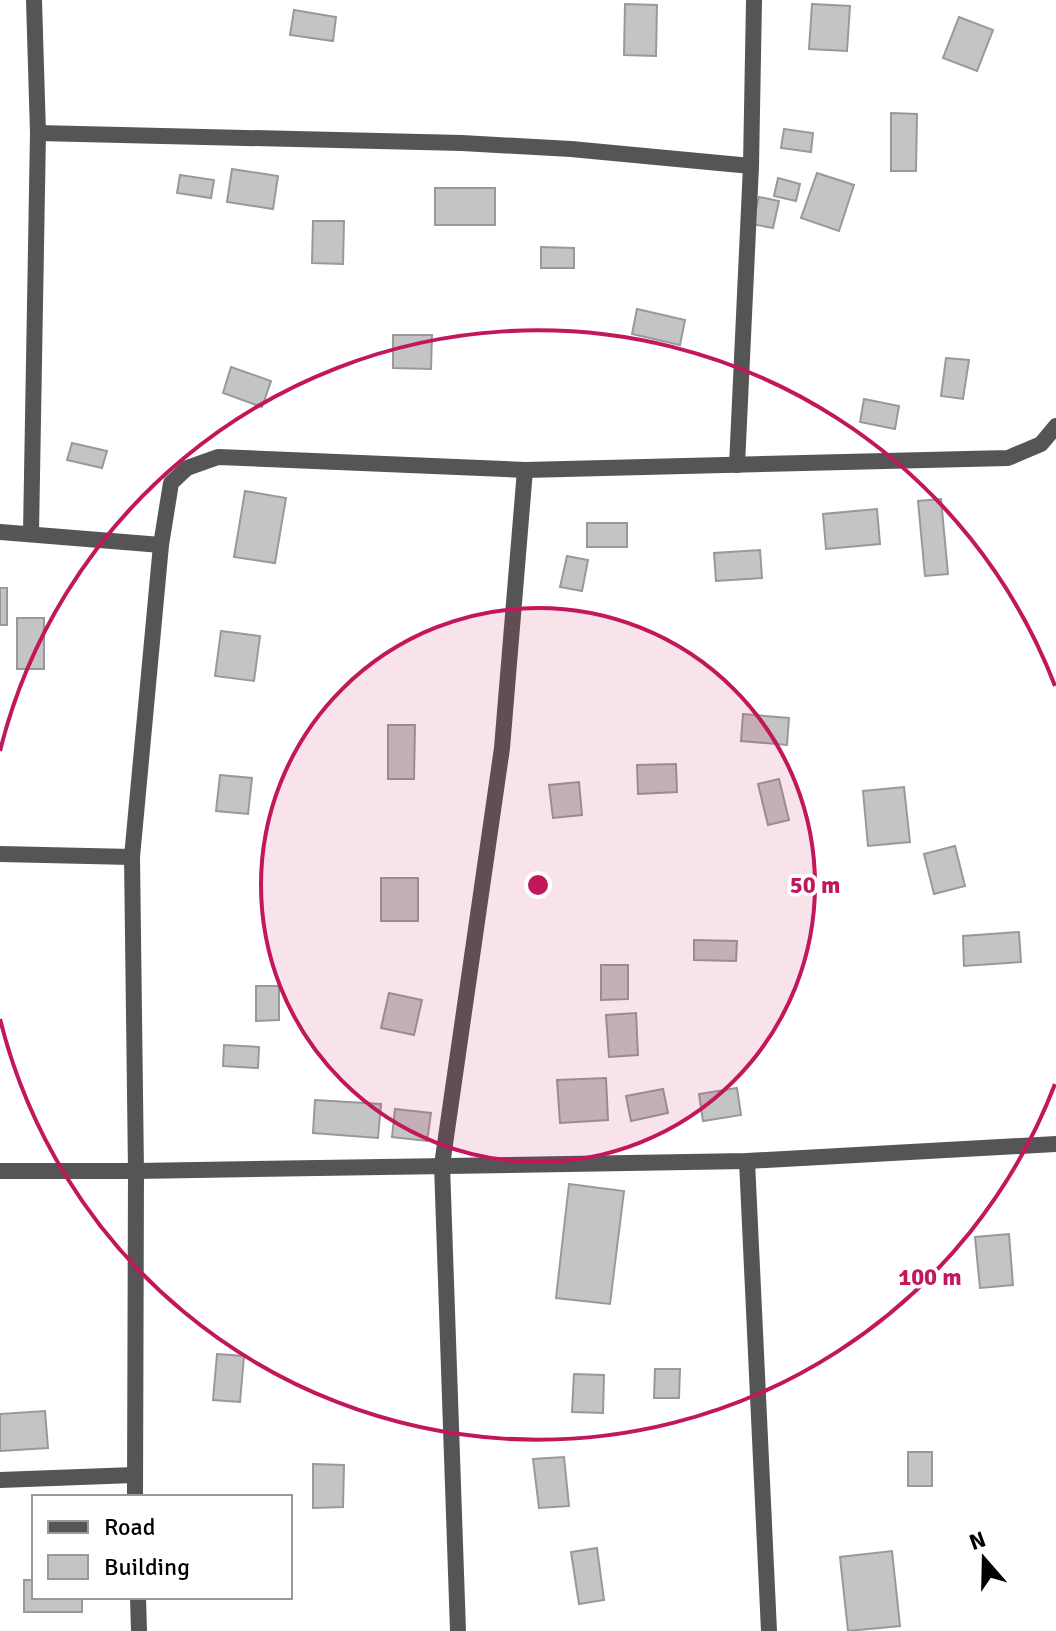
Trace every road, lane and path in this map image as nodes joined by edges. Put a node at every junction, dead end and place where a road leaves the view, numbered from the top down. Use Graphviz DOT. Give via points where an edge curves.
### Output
graph roads {
  1 [pos="34,0"];
  2 [pos="754,0"];
  3 [pos="38,133"];
  4 [pos="751,166"];
  5 [pos="1056,426"];
  6 [pos="737,465"];
  7 [pos="525,470"];
  8 [pos="0,532"];
  9 [pos="31,533"];
  10 [pos="161,545"];
  11 [pos="0,854"];
  12 [pos="132,857"];
  13 [pos="1056,1144"];
  14 [pos="747,1161"];
  15 [pos="442,1165"];
  16 [pos="0,1171"];
  17 [pos="136,1171"];
  18 [pos="134,1475"];
  19 [pos="0,1480"];
  20 [pos="135,1495"];
  21 [pos="138,1599"];
  22 [pos="139,1631"];
  23 [pos="458,1631"];
  24 [pos="769,1631"];
  1 -- 3 [label="street"];
  2 -- 4 [label="street"];
  3 -- 4 [label="street" via="462,143"];
  3 -- 9 [label="street"];
  4 -- 6 [label="street"];
  5 -- 6 [label="street" via="1041,444 1008,458"];
  6 -- 7 [label="street"];
  7 -- 10 [label="street" via="218,457 187,468 171,483"];
  7 -- 15 [label="street" via="502,748"];
  8 -- 9 [label="street"];
  9 -- 10 [label="street"];
  10 -- 12 [label="street"];
  11 -- 12 [label="street"];
  12 -- 17 [label="street"];
  13 -- 14 [label="street"];
  14 -- 15 [label="street"];
  14 -- 24 [label="street"];
  15 -- 17 [label="street"];
  15 -- 23 [label="street"];
  16 -- 17 [label="street"];
  17 -- 18 [label="street"];
  18 -- 19 [label="street"];
  18 -- 20 [label="street"];
  21 -- 22 [label="street"];
}
